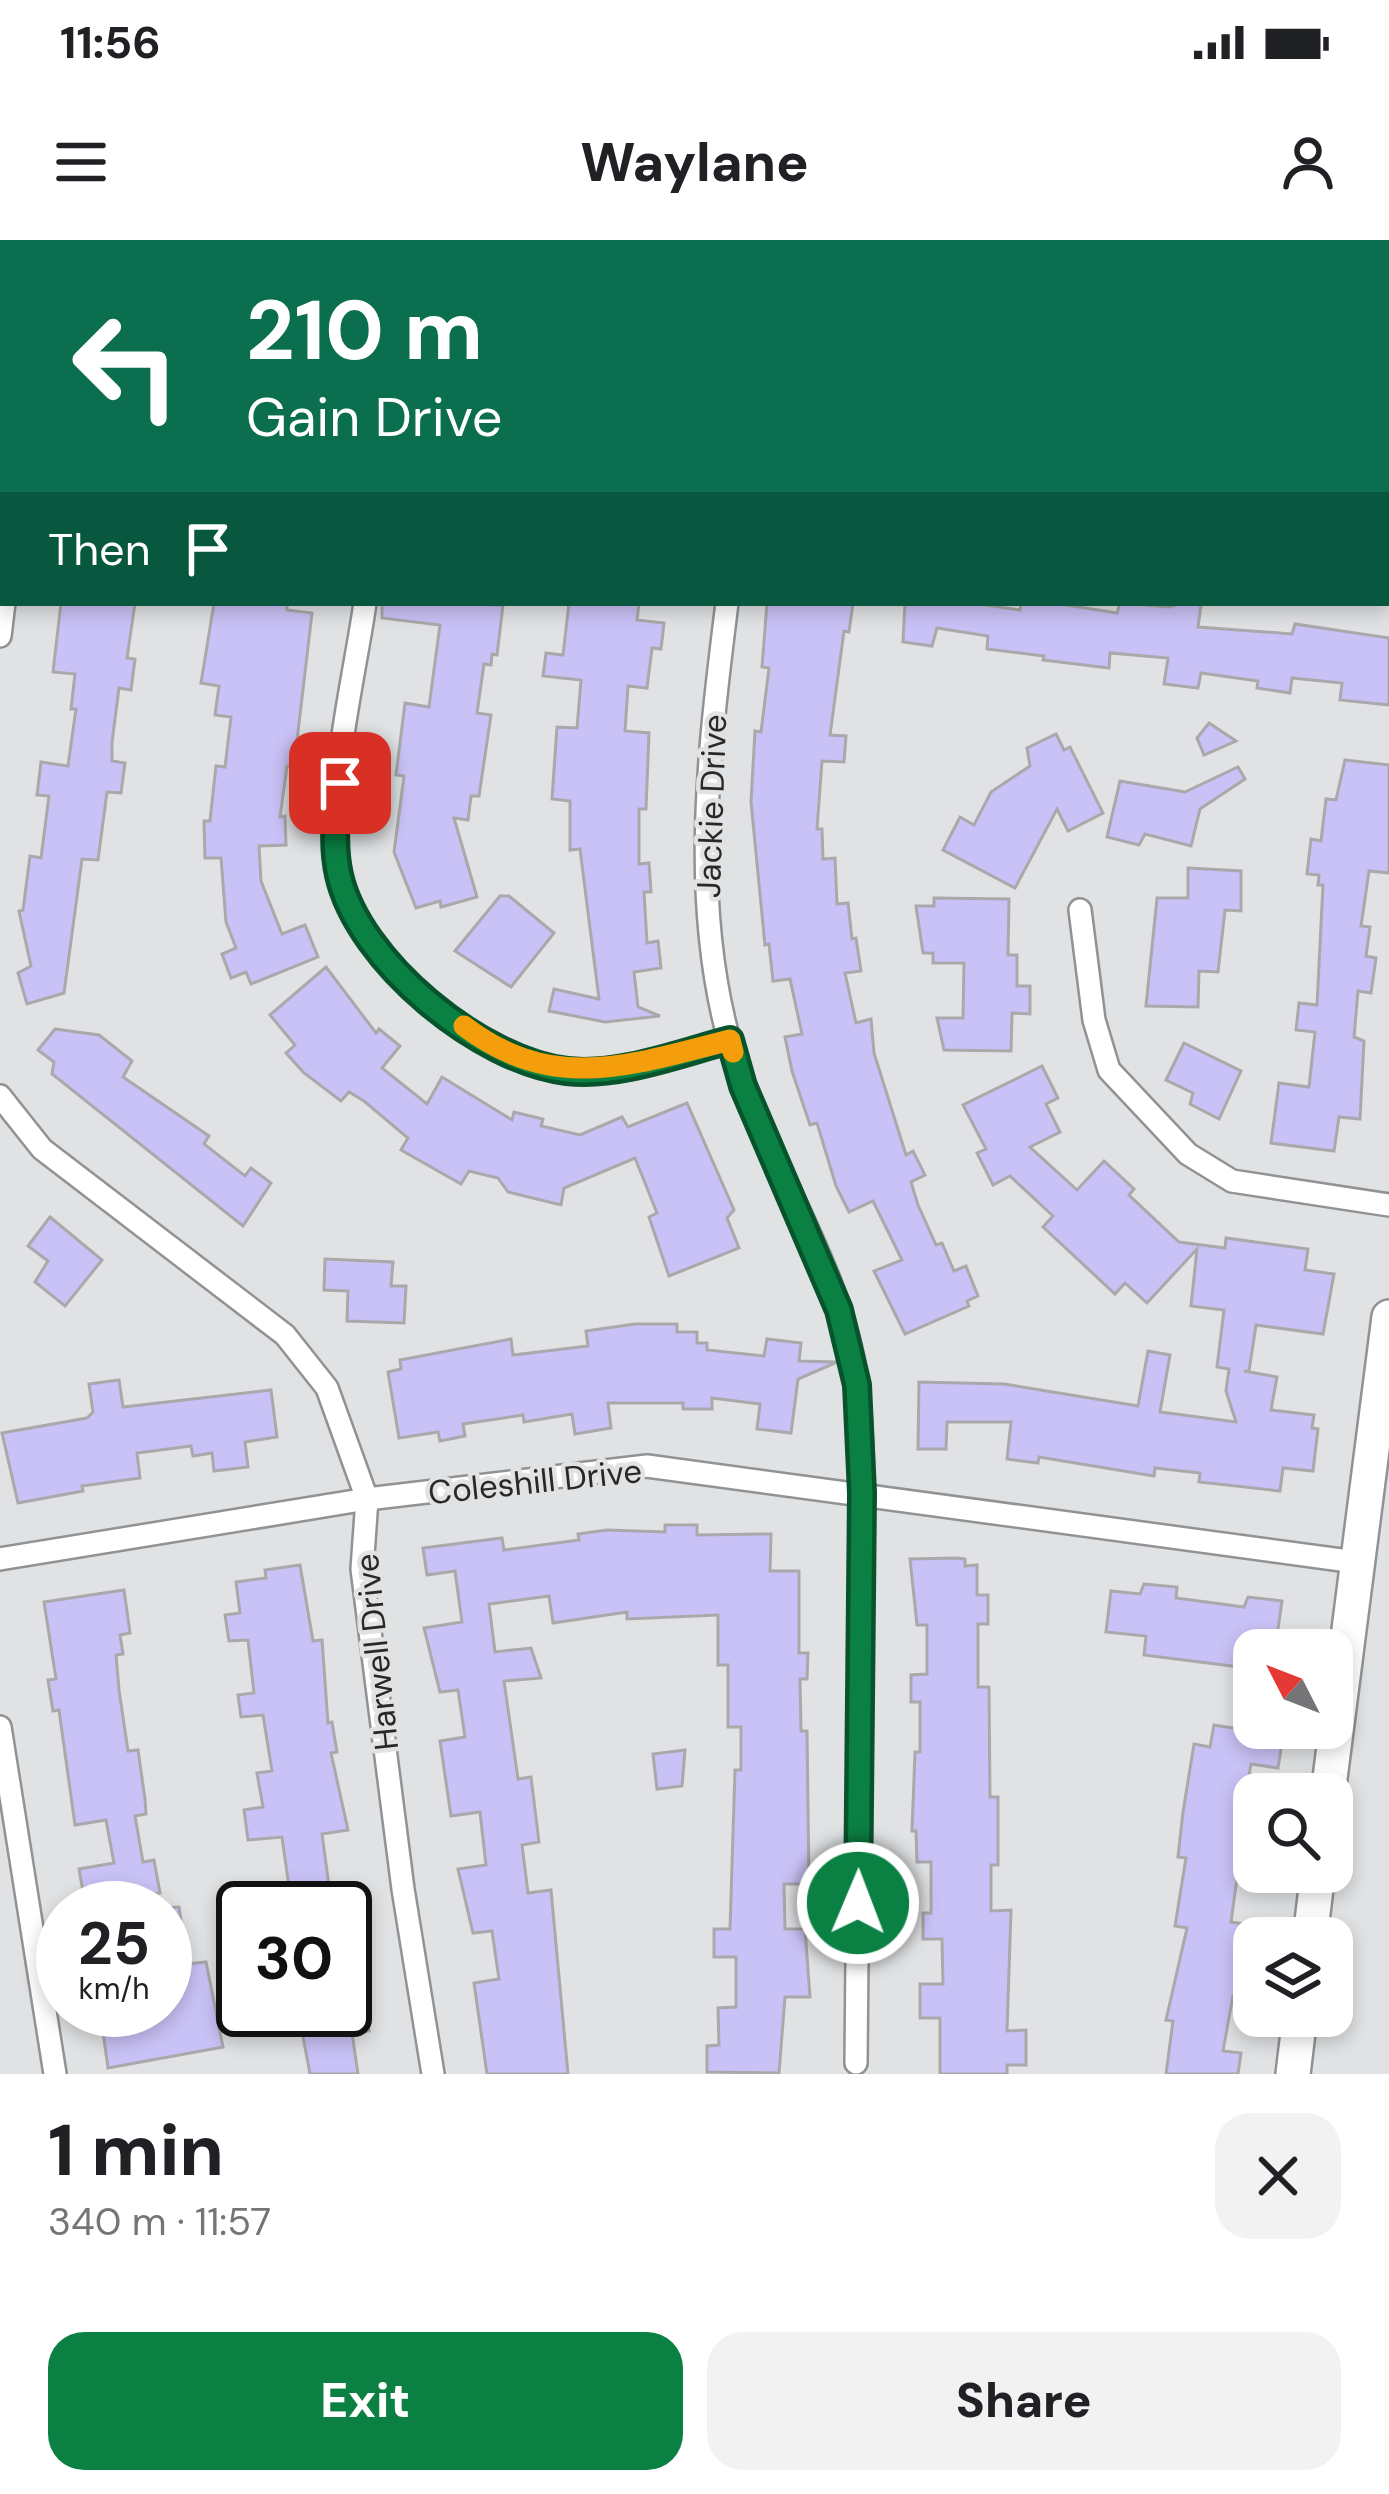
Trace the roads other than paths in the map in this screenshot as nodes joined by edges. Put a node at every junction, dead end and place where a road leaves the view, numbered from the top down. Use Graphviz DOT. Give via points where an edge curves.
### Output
graph roads {
  1 [pos="4,606"];
  2 [pos="365,606"];
  3 [pos="727,606"];
  4 [pos="0,636"];
  5 [pos="1080,910"];
  6 [pos="730,1040"];
  7 [pos="0,1096"];
  8 [pos="1389,1205"];
  9 [pos="1389,1317"];
  10 [pos="862,1493"];
  11 [pos="367,1499"];
  12 [pos="0,1559"];
  13 [pos="1356,1562"];
  14 [pos="0,1727"];
  15 [pos="1331,1773"];
  16 [pos="1297,2037"];
  17 [pos="856,2063"];
  18 [pos="55,2074"];
  19 [pos="433,2074"];
  20 [pos="1293,2074"];
  1 -- 4 [label="street"];
  2 -- 6 [label="street" via="334,828 339,876 380,957 478,1037 568,1072"];
  3 -- 6 [label="street, Jackie Drive" via="704,891"];
  5 -- 8 [label="street" via="1108,1070 1188,1154 1232,1181"];
  6 -- 10 [label="street, Jackie Drive" via="850,1346"];
  7 -- 11 [label="street, Harwell Drive" via="42,1149 310,1360"];
  9 -- 13 [label="street"];
  10 -- 11 [label="street, Coleshill Drive" via="647,1466"];
  10 -- 13 [label="street, Coleshill Drive"];
  10 -- 17 [label="street, Jackie Drive"];
  11 -- 12 [label="street, Coleshill Drive"];
  11 -- 19 [label="street, Harwell Drive" via="362,1569"];
  13 -- 15 [label="street"];
  14 -- 18 [label="street"];
  16 -- 20 [label="street"];
}
